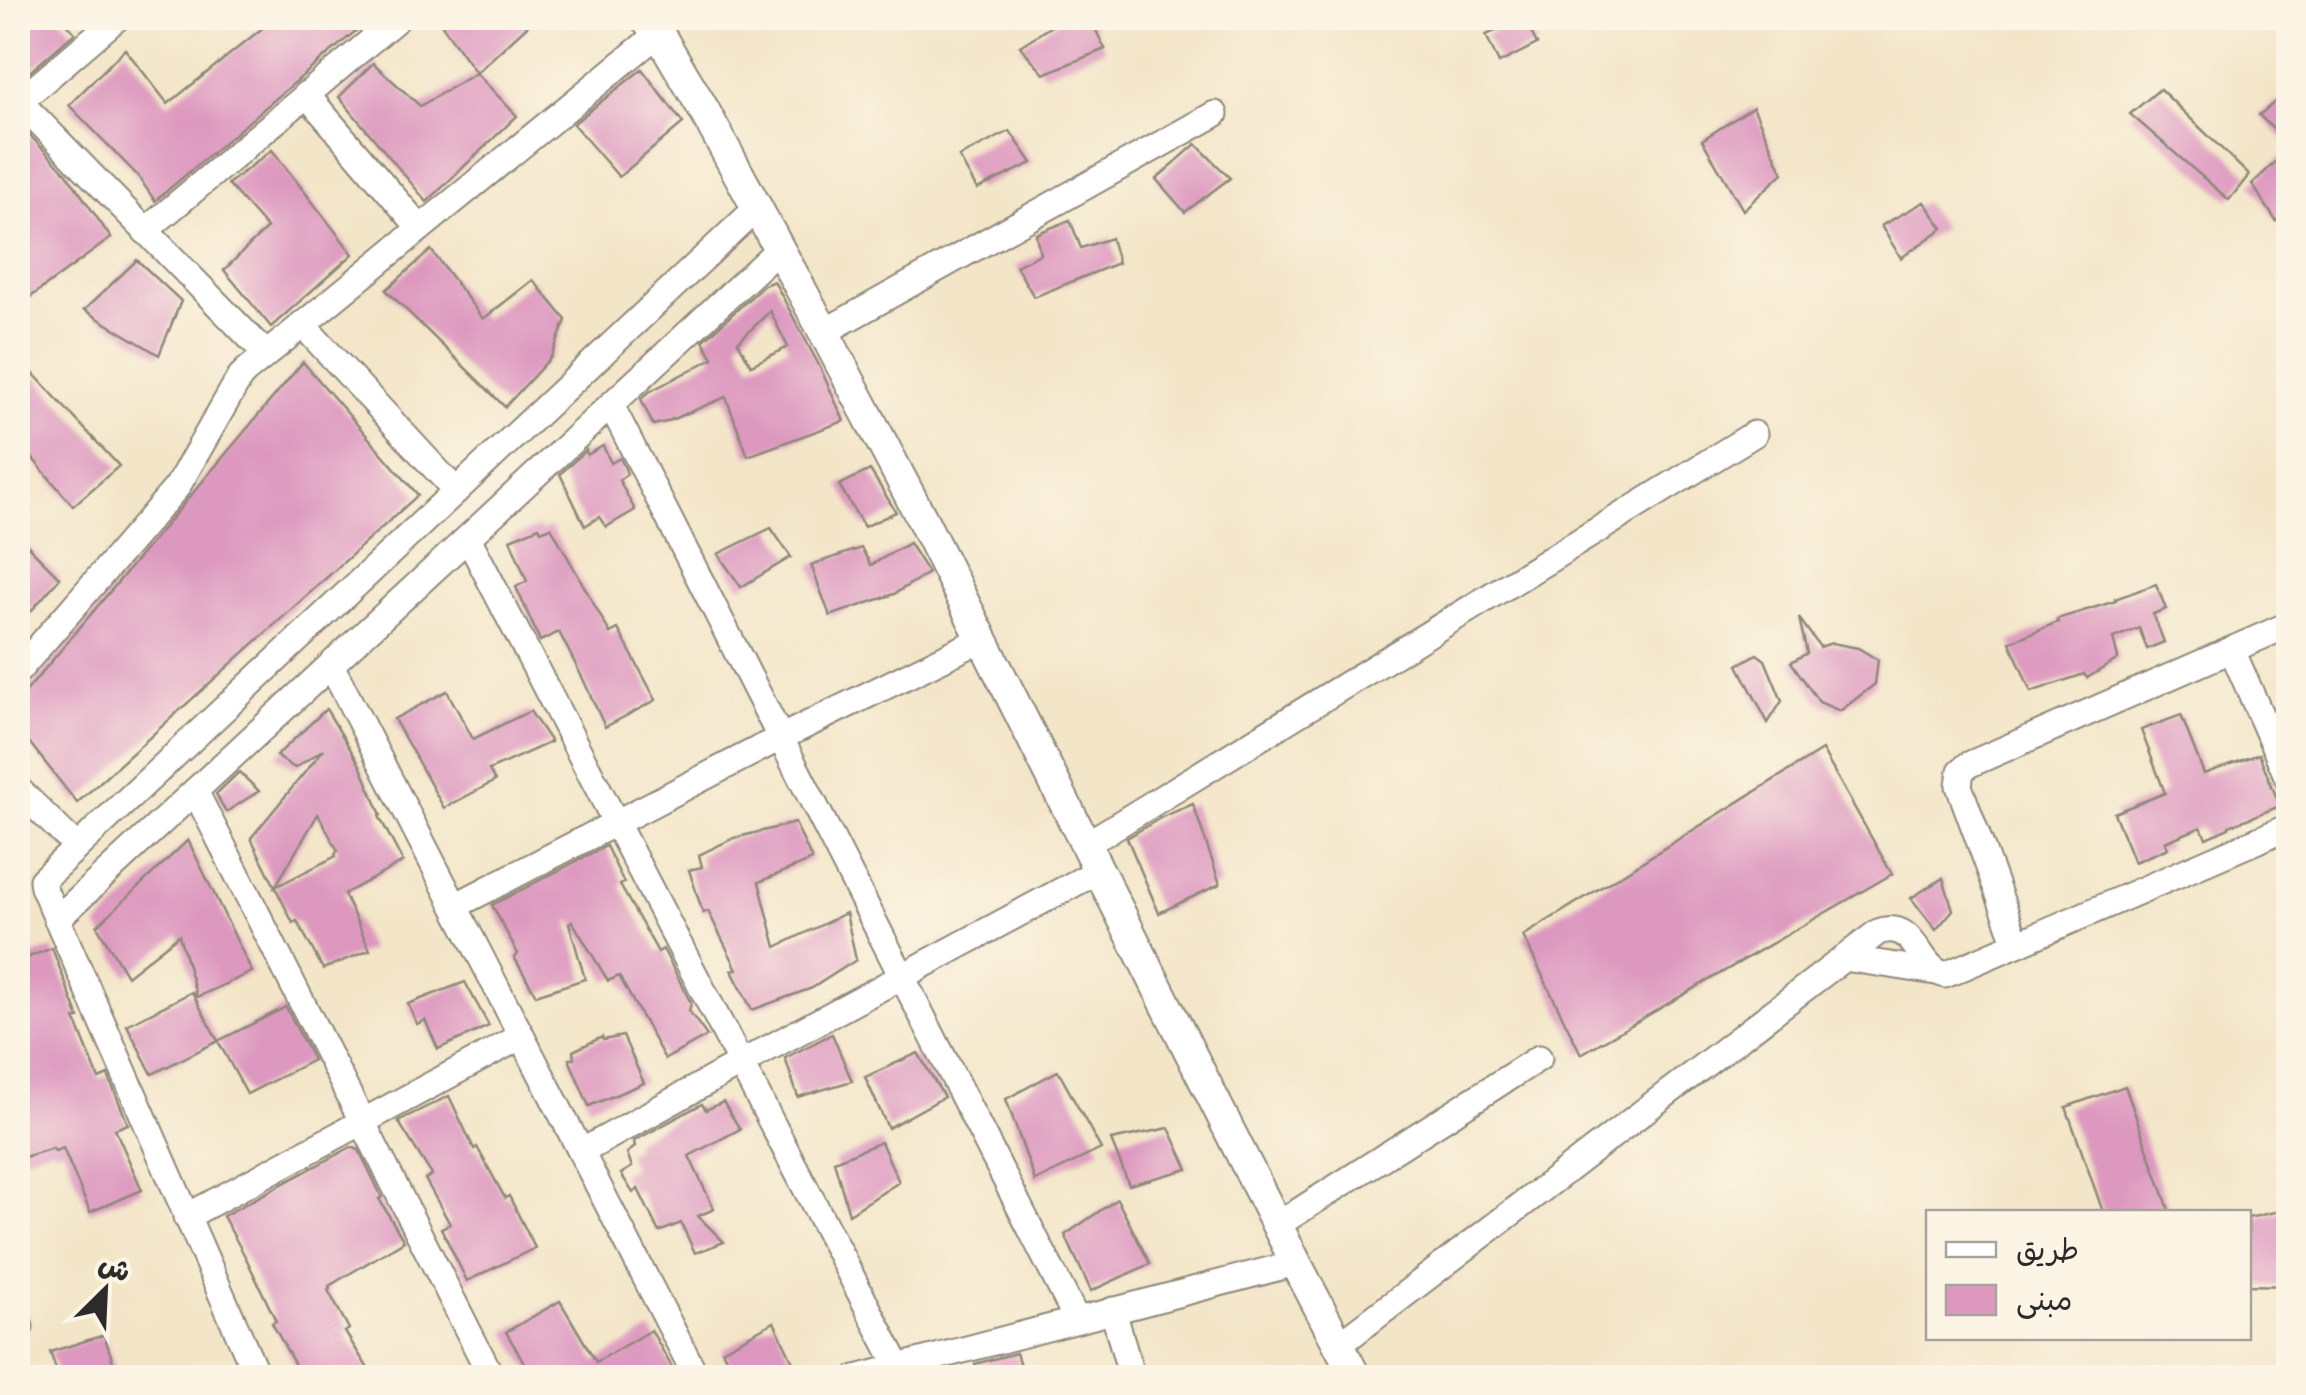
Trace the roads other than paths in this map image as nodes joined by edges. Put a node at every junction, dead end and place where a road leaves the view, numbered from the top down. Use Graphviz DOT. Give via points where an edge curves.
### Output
graph roads {
  1 [pos="117,18"];
  2 [pos="398,18"];
  3 [pos="652,25"];
  4 [pos="306,94"];
  5 [pos="18,101"];
  6 [pos="1215,114"];
  7 [pos="758,207"];
  8 [pos="420,228"];
  9 [pos="145,230"];
  10 [pos="780,248"];
  11 [pos="302,324"];
  12 [pos="824,332"];
  13 [pos="266,354"];
  14 [pos="611,405"];
  15 [pos="1754,434"];
  16 [pos="456,491"];
  17 [pos="468,538"];
  18 [pos="2288,625"];
  19 [pos="982,639"];
  20 [pos="2232,650"];
  21 [pos="331,664"];
  22 [pos="18,671"];
  23 [pos="780,738"];
  24 [pos="2288,778"];
  25 [pos="18,789"];
  26 [pos="195,791"];
  27 [pos="616,824"];
  28 [pos="2288,827"];
  29 [pos="77,847"];
  30 [pos="1092,858"];
  31 [pos="455,906"];
  32 [pos="57,919"];
  33 [pos="2017,944"];
  34 [pos="1844,958"];
  35 [pos="1936,972"];
  36 [pos="902,978"];
  37 [pos="522,1036"];
  38 [pos="1539,1058"];
  39 [pos="741,1063"];
  40 [pos="363,1122"];
  41 [pos="581,1152"];
  42 [pos="186,1217"];
  43 [pos="1277,1225"];
  44 [pos="1296,1262"];
  45 [pos="1113,1310"];
  46 [pos="1076,1320"];
  47 [pos="1340,1344"];
  48 [pos="898,1366"];
  49 [pos="928,1368"];
  50 [pos="258,1378"];
  51 [pos="492,1378"];
  52 [pos="697,1378"];
  53 [pos="856,1378"];
  54 [pos="1132,1378"];
  55 [pos="1356,1378"];
  1 -- 5 [label="street"];
  2 -- 4 [label="street"];
  3 -- 7 [label="main road"];
  3 -- 8 [label="street"];
  4 -- 8 [label="street"];
  4 -- 9 [label="street"];
  5 -- 9 [label="street"];
  6 -- 12 [label="street"];
  7 -- 10 [label="main road"];
  7 -- 16 [label="street"];
  8 -- 11 [label="street"];
  9 -- 13 [label="street"];
  10 -- 12 [label="main road"];
  10 -- 14 [label="street"];
  11 -- 13 [label="street"];
  11 -- 16 [label="street"];
  12 -- 19 [label="main road"];
  13 -- 22 [label="street" via="240,377 177,488"];
  14 -- 17 [label="street"];
  14 -- 23 [label="street"];
  15 -- 30 [label="street"];
  16 -- 29 [label="street"];
  17 -- 21 [label="street"];
  17 -- 27 [label="street"];
  18 -- 20 [label="street"];
  19 -- 23 [label="street"];
  19 -- 30 [label="main road"];
  20 -- 24 [label="street"];
  20 -- 33 [label="street" via="1961,771 1958,786"];
  21 -- 26 [label="street"];
  21 -- 31 [label="street"];
  23 -- 27 [label="street"];
  23 -- 36 [label="street"];
  25 -- 29 [label="street"];
  26 -- 32 [label="street"];
  26 -- 40 [label="street"];
  27 -- 31 [label="street"];
  27 -- 39 [label="street"];
  28 -- 33 [label="street"];
  29 -- 32 [label="street" via="42,882"];
  30 -- 36 [label="street"];
  30 -- 43 [label="main road"];
  31 -- 37 [label="street"];
  32 -- 42 [label="street"];
  33 -- 35 [label="street" via="1950,973"];
  34 -- 35 [label="street"];
  34 -- 35 [label="street" via="1894,928"];
  34 -- 47 [label="street"];
  36 -- 39 [label="street"];
  36 -- 46 [label="street"];
  37 -- 40 [label="street"];
  37 -- 41 [label="street"];
  38 -- 43 [label="street"];
  39 -- 41 [label="street"];
  39 -- 48 [label="street"];
  40 -- 42 [label="street"];
  40 -- 51 [label="street"];
  41 -- 52 [label="street"];
  42 -- 50 [label="street"];
  43 -- 44 [label="main road"];
  44 -- 45 [label="street"];
  44 -- 47 [label="main road"];
  45 -- 46 [label="street"];
  45 -- 54 [label="street"];
  46 -- 49 [label="street"];
  47 -- 55 [label="main road"];
  48 -- 49 [label="street"];
  48 -- 53 [label="street"];
}
